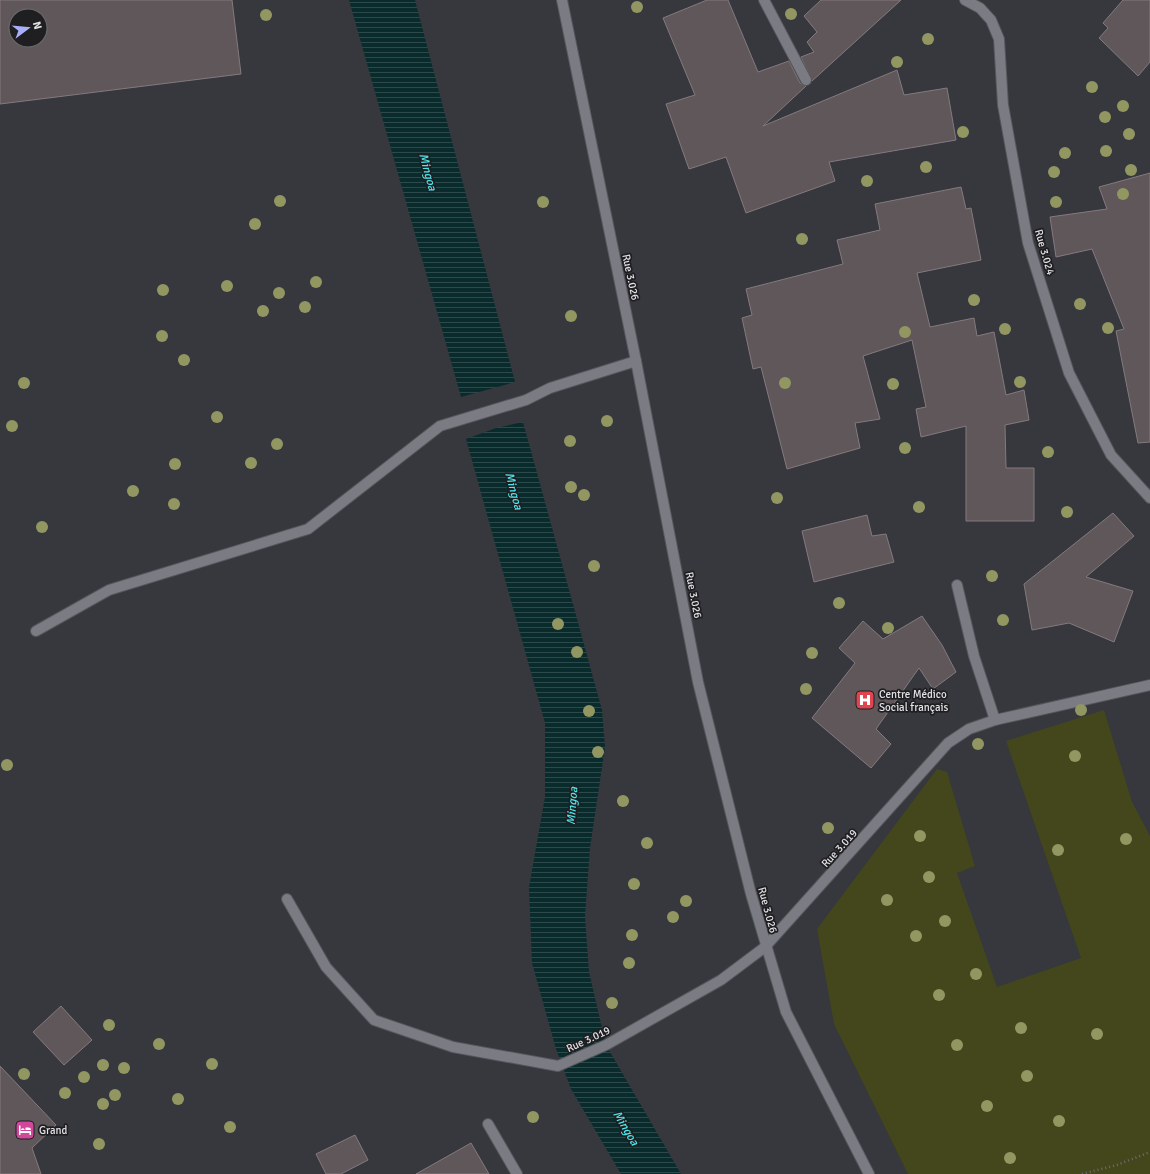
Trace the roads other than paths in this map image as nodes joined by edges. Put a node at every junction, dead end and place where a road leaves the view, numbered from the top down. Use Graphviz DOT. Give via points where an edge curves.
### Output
graph roads {
  1 [pos="562,0"];
  2 [pos="764,0"];
  3 [pos="965,0"];
  4 [pos="806,80"];
  5 [pos="636,361"];
  6 [pos="1150,498"];
  7 [pos="956,585"];
  8 [pos="36,631"];
  9 [pos="1150,685"];
  10 [pos="995,720"];
  11 [pos="287,899"];
  12 [pos="765,947"];
  13 [pos="488,1124"];
  14 [pos="517,1174"];
  15 [pos="869,1174"];
  1 -- 5 [label="street, Rue 3.026"];
  2 -- 4 [label="street"];
  3 -- 6 [label="street, Rue 3.024" via="980,8 991,20 999,38 1003,105 1028,243 1069,373 1111,455"];
  5 -- 8 [label="street" via="550,388 526,400 440,426 308,529 109,590"];
  5 -- 12 [label="street, Rue 3.026" via="698,682"];
  7 -- 10 [label="street" via="974,656"];
  9 -- 10 [label="street, Rue 3.019"];
  10 -- 12 [label="street, Rue 3.019" via="969,729 948,743"];
  11 -- 12 [label="street, Rue 3.019" via="326,967 374,1020 453,1047 558,1066 606,1045 721,980"];
  12 -- 15 [label="street, Rue 3.026" via="786,1012"];
  13 -- 14 [label="street"];
}
